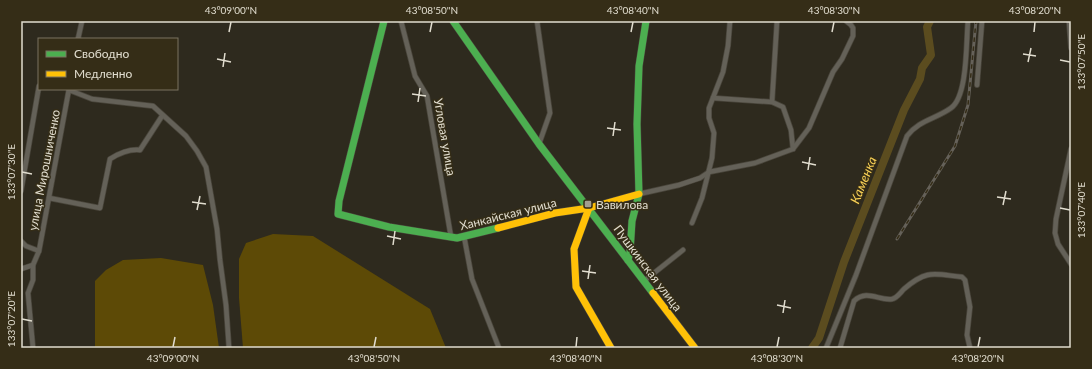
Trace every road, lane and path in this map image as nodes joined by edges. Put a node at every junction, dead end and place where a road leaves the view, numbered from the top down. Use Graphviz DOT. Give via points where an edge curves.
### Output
graph roads {
  1 [pos="82,21"];
  2 [pos="384,21"];
  3 [pos="401,21"];
  4 [pos="453,21"];
  5 [pos="537,21"];
  6 [pos="646,21"];
  7 [pos="730,21"];
  8 [pos="777,21"];
  9 [pos="846,21"];
  10 [pos="968,21"];
  11 [pos="982,21"];
  12 [pos="1069,21"];
  13 [pos="78,38"];
  14 [pos="1071,48"];
  15 [pos="977,85"];
  16 [pos="38,90"];
  17 [pos="69,90"];
  18 [pos="71,90"];
  19 [pos="713,98"];
  20 [pos="772,102"];
  21 [pos="162,116"];
  22 [pos="539,144"];
  23 [pos="793,149"];
  24 [pos="1071,149"];
  25 [pos="709,172"];
  26 [pos="21,191"];
  27 [pos="639,194"];
  28 [pos="49,198"];
  29 [pos="589,208"];
  30 [pos="692,223"];
  31 [pos="464,236"];
  32 [pos="451,237"];
  33 [pos="21,241"];
  34 [pos="23,246"];
  35 [pos="683,250"];
  36 [pos="39,251"];
  37 [pos="628,260"];
  38 [pos="1071,264"];
  39 [pos="33,265"];
  40 [pos="21,269"];
  41 [pos="644,281"];
  42 [pos="33,348"];
  43 [pos="229,348"];
  44 [pos="499,348"];
  45 [pos="611,348"];
  46 [pos="695,348"];
  47 [pos="826,348"];
  48 [pos="840,348"];
  49 [pos="970,348"];
  1 -- 13 [label="street"];
  2 -- 32 [label="street, Ханкайская улица" via="338,214 389,227"];
  3 -- 32 [label="street, Угловая улица" via="415,76 427,96"];
  4 -- 22 [label="street, Пушкинская улица"];
  5 -- 22 [label="street" via="550,113"];
  6 -- 27 [label="street" via="638,73"];
  7 -- 19 [label="street" via="723,72"];
  8 -- 20 [label="street"];
  9 -- 23 [label="street" via="853,28 853,36 833,72 809,128"];
  10 -- 47 [label="street" via="963,83 958,100 952,107 913,128 907,136 856,276"];
  11 -- 15 [label="street"];
  12 -- 14 [label="street"];
  16 -- 26 [label="street"];
  17 -- 28 [label="street, улица Мирошниченко"];
  18 -- 21 [label="street" via="92,99 153,106"];
  19 -- 20 [label="street"];
  19 -- 25 [label="street" via="709,118 714,140"];
  20 -- 23 [label="street" via="783,107 791,130"];
  21 -- 28 [label="street" via="140,150 114,156 110,160 100,208"];
  21 -- 43 [label="street" via="186,136 206,167 217,229"];
  22 -- 29 [label="street, Пушкинская улица"];
  23 -- 25 [label="street" via="755,163"];
  24 -- 38 [label="street" via="1055,234 1058,244"];
  25 -- 27 [label="street" via="679,185"];
  25 -- 30 [label="street"];
  27 -- 29 [label="street, Ханкайская улица"];
  27 -- 37 [label="street" via="632,221"];
  28 -- 36 [label="street, улица Мирошниченко"];
  29 -- 31 [label="street, Ханкайская улица" via="555,213"];
  29 -- 37 [label="street, Пушкинская улица"];
  29 -- 45 [label="street" via="574,249 576,287"];
  31 -- 32 [label="street, Ханкайская улица"];
  31 -- 44 [label="street" via="472,279"];
  33 -- 34 [label="street"];
  34 -- 36 [label="street"];
  35 -- 41 [label="street"];
  36 -- 39 [label="street, улица Мирошниченко"];
  37 -- 41 [label="street, Пушкинская улица"];
  39 -- 40 [label="street"];
  39 -- 42 [label="street, улица Мирошниченко" via="33,280 28,293"];
  41 -- 46 [label="street, Пушкинская улица"];
  48 -- 49 [label="street" via="854,301 858,297 867,295 895,298 919,277 930,273 962,277 965,280 970,307 967,335"];
}
